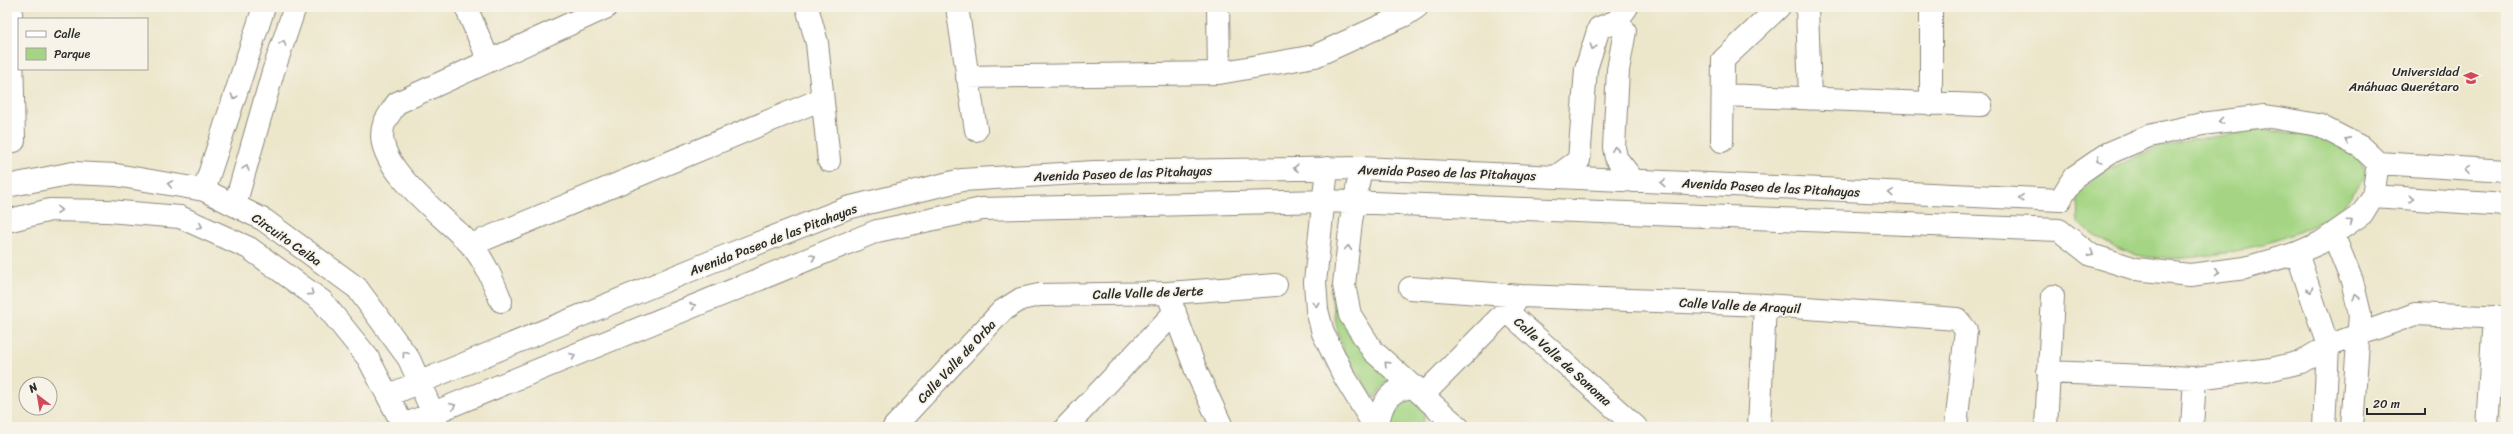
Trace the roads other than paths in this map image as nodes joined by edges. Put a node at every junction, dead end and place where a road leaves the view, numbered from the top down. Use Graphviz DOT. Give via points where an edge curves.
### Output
graph roads {
  1 [pos="11,7"];
  2 [pos="264,7"];
  3 [pos="295,7"];
  4 [pos="466,7"];
  5 [pos="605,7"];
  6 [pos="808,7"];
  7 [pos="957,7"];
  8 [pos="1218,7"];
  9 [pos="1418,7"];
  10 [pos="1779,7"];
  11 [pos="1807,7"];
  12 [pos="1931,7"];
  13 [pos="1622,14"];
  14 [pos="490,61"];
  15 [pos="245,64"];
  16 [pos="1586,69"];
  17 [pos="1618,70"];
  18 [pos="273,72"];
  19 [pos="1219,73"];
  20 [pos="967,77"];
  21 [pos="10,79"];
  22 [pos="1722,95"];
  23 [pos="822,98"];
  24 [pos="1810,99"];
  25 [pos="1931,104"];
  26 [pos="1981,105"];
  27 [pos="976,130"];
  28 [pos="14,141"];
  29 [pos="1722,141"];
  30 [pos="829,161"];
  31 [pos="2378,163"];
  32 [pos="1326,168"];
  33 [pos="1361,168"];
  34 [pos="2506,171"];
  35 [pos="1557,176"];
  36 [pos="1634,181"];
  37 [pos="14,184"];
  38 [pos="204,190"];
  39 [pos="2373,196"];
  40 [pos="2060,200"];
  41 [pos="1324,201"];
  42 [pos="1355,202"];
  43 [pos="235,205"];
  44 [pos="2506,205"];
  45 [pos="28,216"];
  46 [pos="7,221"];
  47 [pos="2059,230"];
  48 [pos="2332,234"];
  49 [pos="471,245"];
  50 [pos="2297,253"];
  51 [pos="713,261"];
  52 [pos="1315,282"];
  53 [pos="1276,285"];
  54 [pos="1344,286"];
  55 [pos="1410,288"];
  56 [pos="727,291"];
  57 [pos="2053,296"];
  58 [pos="1021,299"];
  59 [pos="501,301"];
  60 [pos="1171,303"];
  61 [pos="1514,304"];
  62 [pos="1765,305"];
  63 [pos="2500,318"];
  64 [pos="2358,336"];
  65 [pos="2328,346"];
  66 [pos="2048,372"];
  67 [pos="2195,378"];
  68 [pos="419,382"];
  69 [pos="389,395"];
  70 [pos="1428,404"];
  71 [pos="436,420"];
  72 [pos="404,426"];
  73 [pos="894,427"];
  74 [pos="1066,427"];
  75 [pos="1222,427"];
  76 [pos="1376,427"];
  77 [pos="1458,427"];
  78 [pos="1636,427"];
  79 [pos="1759,427"];
  80 [pos="1956,427"];
  81 [pos="2046,427"];
  82 [pos="2192,427"];
  83 [pos="2324,427"];
  84 [pos="2352,427"];
  85 [pos="2488,427"];
  1 -- 21 [label="street"];
  2 -- 15 [label="street"];
  18 -- 3 [label="street, one-way"];
  4 -- 14 [label="street"];
  5 -- 14 [label="street"];
  6 -- 23 [label="street" via="817,43"];
  7 -- 20 [label="street"];
  8 -- 19 [label="street"];
  9 -- 19 [label="street" via="1315,56"];
  10 -- 22 [label="street" via="1723,60"];
  11 -- 24 [label="street"];
  12 -- 25 [label="street"];
  13 -- 16 [label="street, one-way" via="1599,28"];
  13 -- 17 [label="street" via="1624,31"];
  14 -- 49 [label="street" via="397,103 384,124 383,149 399,175"];
  15 -- 18 [label="street"];
  15 -- 38 [label="street, one-way"];
  16 -- 17 [label="street"];
  16 -- 35 [label="street" via="1579,160"];
  36 -- 17 [label="street, one-way" via="1616,158 1614,147"];
  43 -- 18 [label="street, one-way"];
  19 -- 20 [label="street"];
  20 -- 27 [label="street"];
  21 -- 28 [label="street"];
  22 -- 24 [label="street"];
  22 -- 29 [label="street"];
  23 -- 30 [label="street"];
  23 -- 49 [label="street"];
  24 -- 25 [label="street"];
  25 -- 26 [label="street"];
  34 -- 31 [label="street, one-way"];
  31 -- 39 [label="street"];
  31 -- 40 [label="street, one-way" via="2361,147 2318,124 2265,116 2202,124 2149,136 2109,153 2074,177"];
  32 -- 33 [label="street, Avenida Paseo de las Pitahayas"];
  32 -- 41 [label="street"];
  32 -- 51 [label="street, Avenida Paseo de las Pitahayas, one-way" via="1095,172 962,180 847,208"];
  33 -- 35 [label="street, Avenida Paseo de las Pitahayas"];
  33 -- 42 [label="street"];
  35 -- 36 [label="street, Avenida Paseo de las Pitahayas"];
  40 -- 36 [label="street, Avenida Paseo de las Pitahayas, one-way"];
  38 -- 37 [label="street, Circuito Ceiba, one-way" via="102,174 73,173"];
  37 -- 45 [label="street"];
  38 -- 43 [label="street, Circuito Ceiba"];
  39 -- 44 [label="street, one-way"];
  48 -- 39 [label="street, one-way" via="2362,214"];
  40 -- 47 [label="street"];
  41 -- 42 [label="street"];
  41 -- 52 [label="street"];
  56 -- 41 [label="street, one-way" via="877,231 982,209"];
  42 -- 47 [label="street"];
  54 -- 42 [label="street, one-way"];
  68 -- 43 [label="street, Circuito Ceiba, one-way" via="409,359 356,288 264,220"];
  45 -- 46 [label="street"];
  45 -- 69 [label="street, one-way" via="50,210 108,211 180,217 249,248 322,301 368,358"];
  47 -- 50 [label="street, one-way" via="2091,255 2136,269 2190,275 2245,268"];
  48 -- 50 [label="street" via="2320,243"];
  64 -- 48 [label="street, one-way" via="2360,314 2352,281"];
  49 -- 59 [label="street" via="484,262"];
  50 -- 65 [label="street, one-way"];
  51 -- 56 [label="street"];
  51 -- 68 [label="street, Avenida Paseo de las Pitahayas"];
  52 -- 54 [label="street"];
  52 -- 76 [label="street, one-way" via="1317,310 1323,333 1362,407"];
  53 -- 60 [label="street, Calle Valle de Jerte"];
  70 -- 54 [label="street, one-way" via="1378,356 1360,334 1350,314"];
  55 -- 61 [label="street, Calle Valle de Araquil"];
  71 -- 56 [label="street, one-way"];
  57 -- 66 [label="street"];
  58 -- 60 [label="street, Calle Valle de Jerte" via="1047,295"];
  58 -- 73 [label="street, Calle Valle de Orba" via="1002,311"];
  60 -- 74 [label="street"];
  60 -- 75 [label="street" via="1196,373"];
  61 -- 62 [label="street, Calle Valle de Araquil"];
  61 -- 70 [label="street"];
  61 -- 78 [label="street, Calle Valle de Sonoma"];
  62 -- 79 [label="street"];
  62 -- 80 [label="street, Calle Valle de Araquil" via="1957,318 1966,330"];
  63 -- 64 [label="street" via="2415,314"];
  63 -- 85 [label="street"];
  64 -- 65 [label="street"];
  64 -- 84 [label="street"];
  65 -- 67 [label="street" via="2301,362 2272,369"];
  65 -- 83 [label="street"];
  66 -- 67 [label="street"];
  66 -- 81 [label="street"];
  67 -- 82 [label="street"];
  68 -- 69 [label="street, Avenida Paseo de las Pitahayas"];
  68 -- 71 [label="street, Circuito Ceiba"];
  69 -- 72 [label="street"];
  70 -- 76 [label="street" via="1404,388 1392,393 1384,402"];
  70 -- 77 [label="street"];
  71 -- 72 [label="street"];
}
